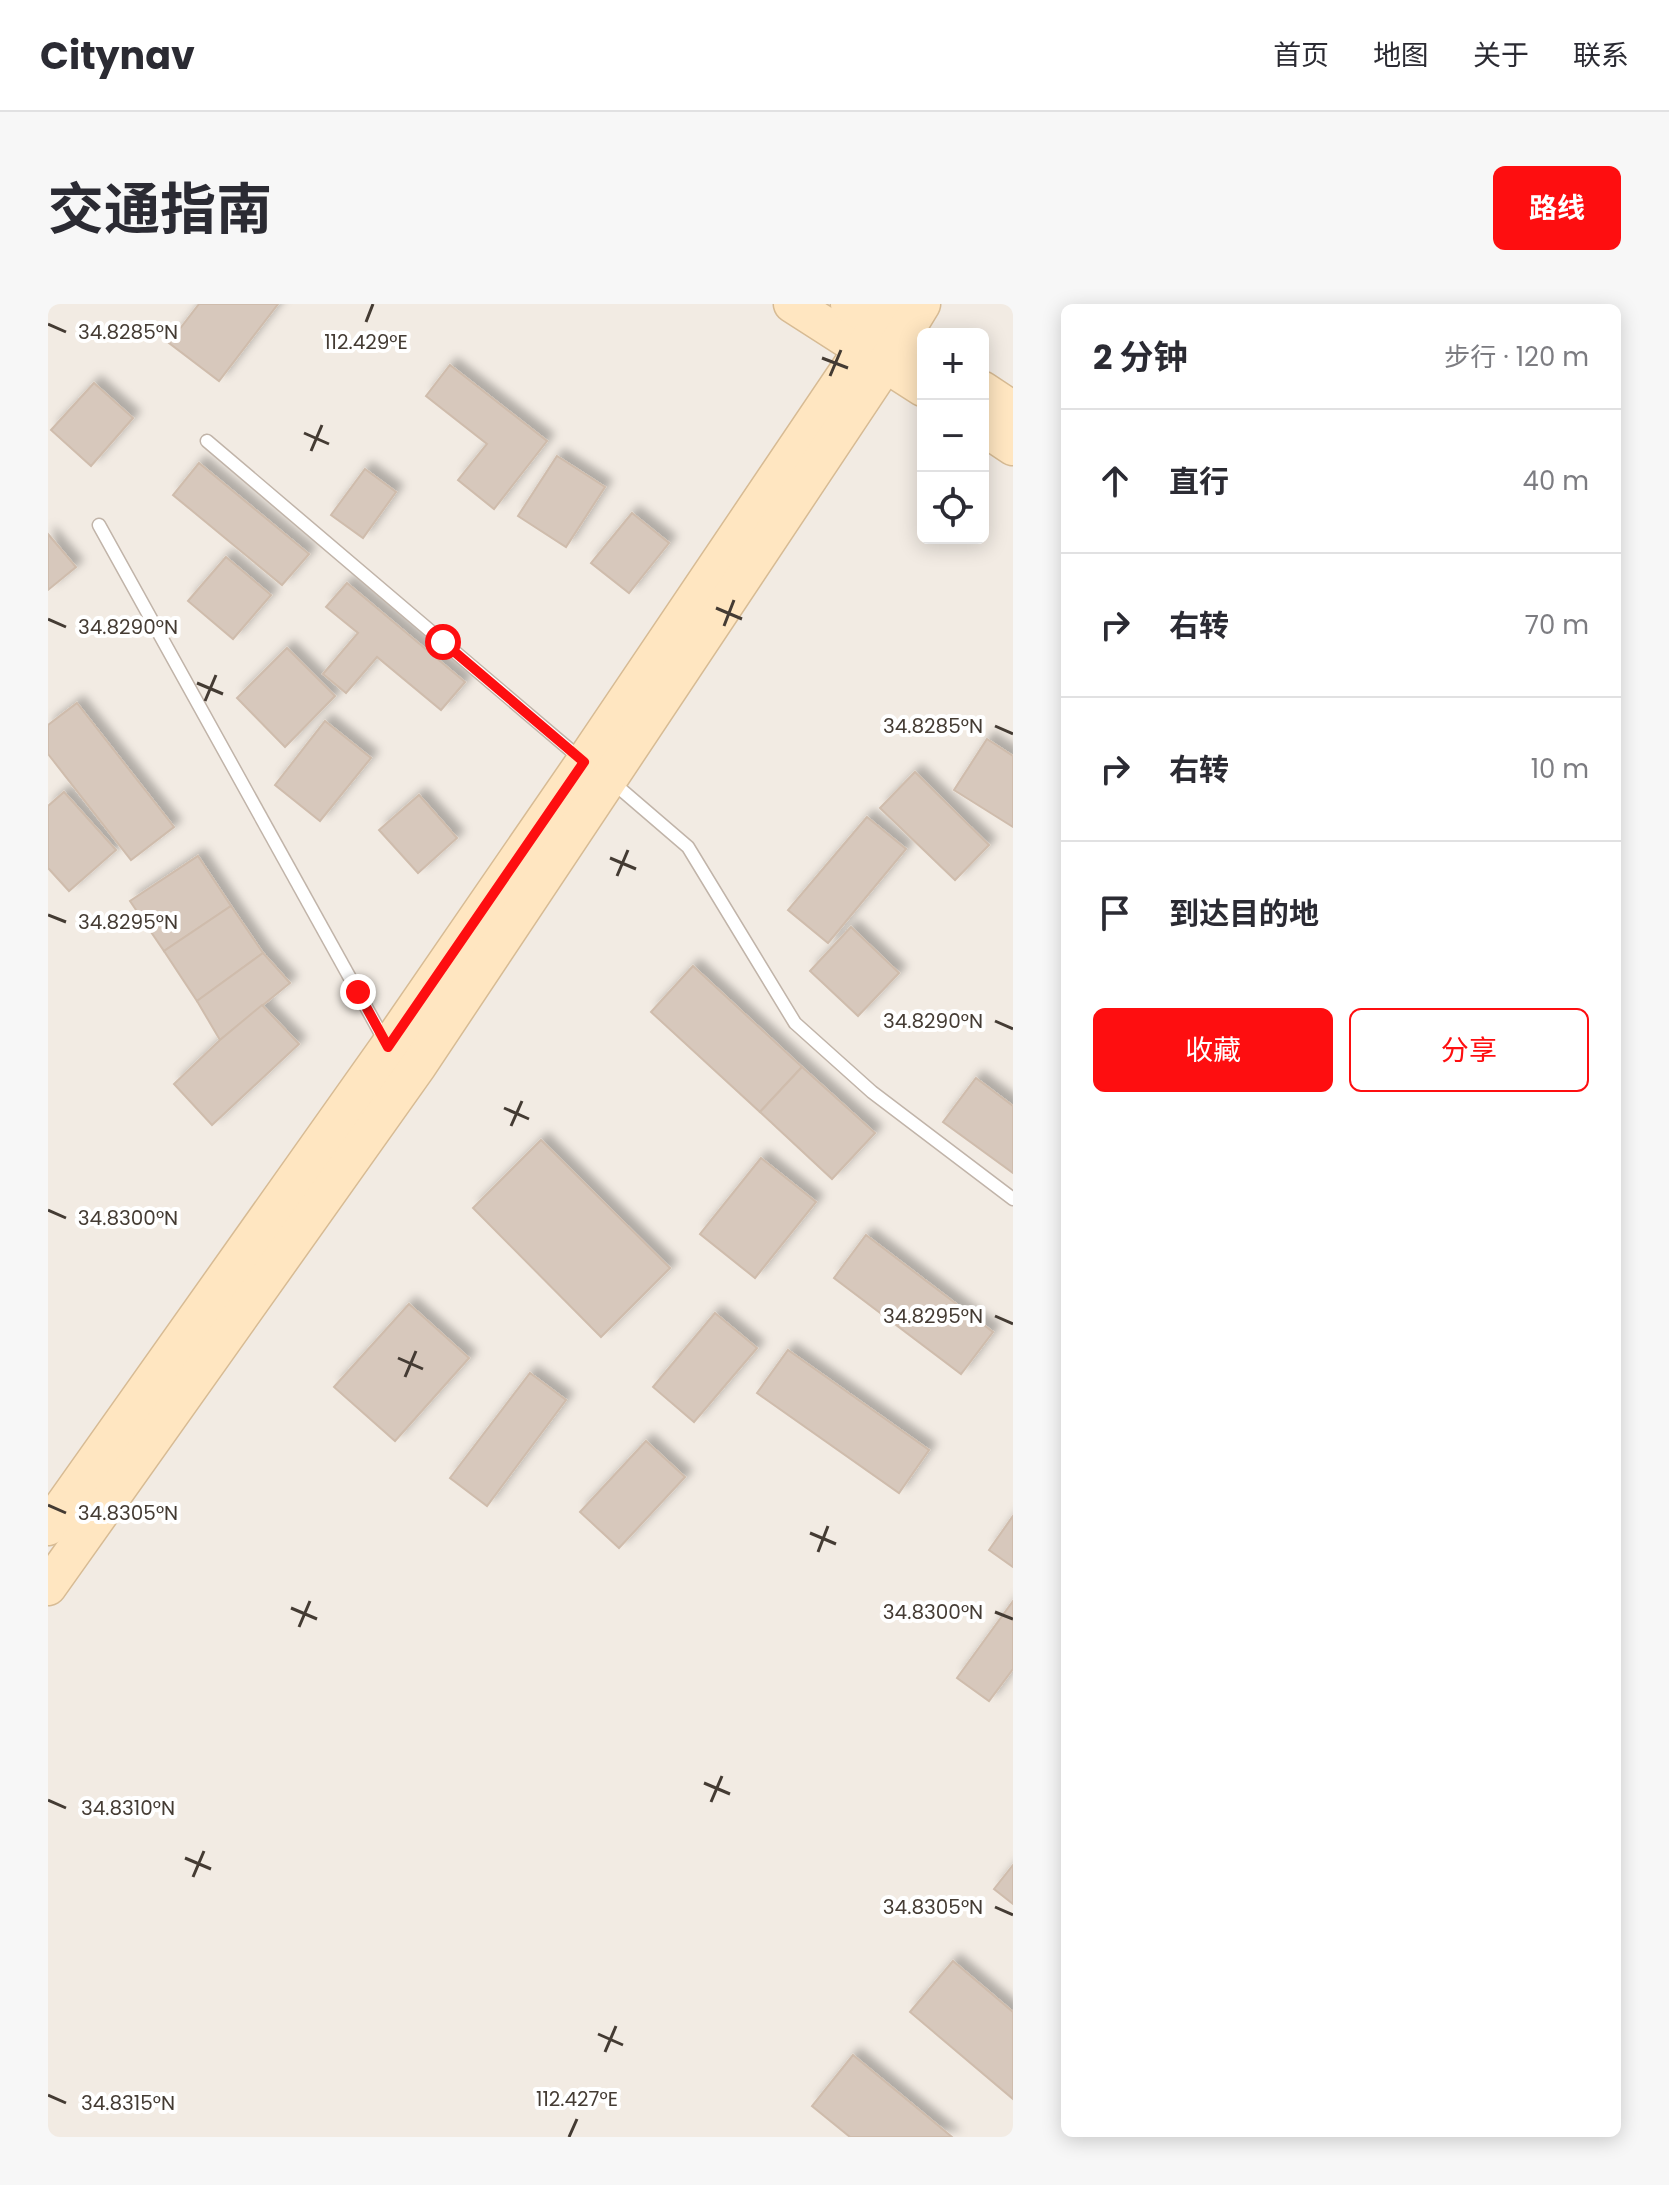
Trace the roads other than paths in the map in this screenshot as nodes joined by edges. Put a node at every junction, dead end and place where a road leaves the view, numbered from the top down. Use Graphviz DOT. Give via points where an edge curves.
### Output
graph roads {
  1 [pos="792,304"];
  2 [pos="849,304"];
  3 [pos="922,304"];
  4 [pos="891,338"];
  5 [pos="917,379"];
  6 [pos="989,394"];
  7 [pos="1013,410"];
  8 [pos="989,431"];
  9 [pos="207,441"];
  10 [pos="1013,447"];
  11 [pos="99,525"];
  12 [pos="596,770"];
  13 [pos="403,1056"];
  14 [pos="1013,1199"];
  15 [pos="48,1527"];
  16 [pos="48,1587"];
  1 -- 4 [label="street"];
  2 -- 4 [label="street"];
  3 -- 4 [label="street"];
  4 -- 5 [label="street"];
  4 -- 12 [label="street"];
  6 -- 7 [label="street"];
  8 -- 10 [label="street"];
  9 -- 12 [label="lane"];
  11 -- 13 [label="lane"];
  12 -- 13 [label="street"];
  12 -- 14 [label="lane" via="688,847 795,1023 872,1092"];
  13 -- 15 [label="street"];
  13 -- 16 [label="street"];
}
